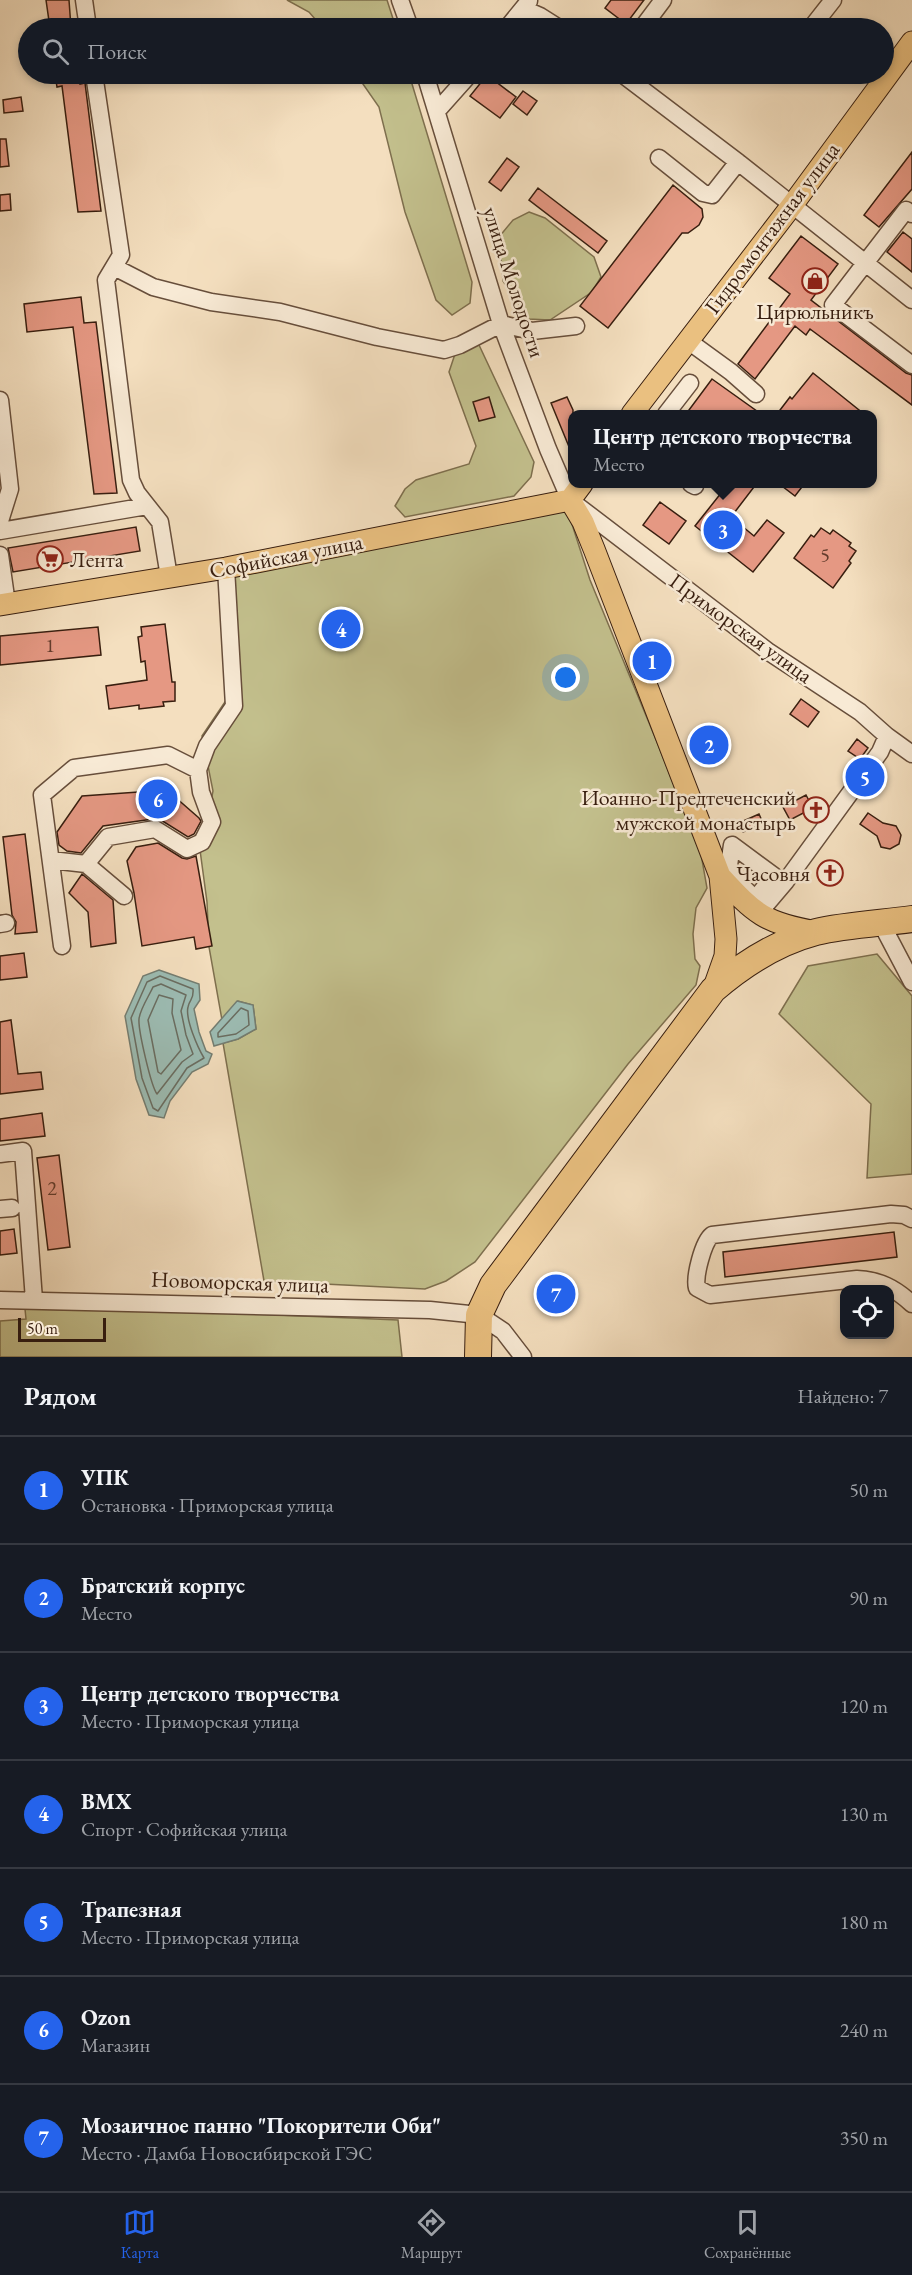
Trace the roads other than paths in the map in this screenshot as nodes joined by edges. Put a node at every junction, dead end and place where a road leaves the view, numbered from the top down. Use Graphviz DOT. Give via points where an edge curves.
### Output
graph roads {
  1 [pos="84,0"];
  2 [pos="400,0"];
  3 [pos="663,0"];
  4 [pos="833,0"];
  5 [pos="527,4"];
  6 [pos="87,18"];
  7 [pos="406,18"];
  8 [pos="515,18"];
  9 [pos="543,18"];
  10 [pos="650,18"];
  11 [pos="819,18"];
  12 [pos="912,42"];
  13 [pos="894,66"];
  14 [pos="95,84"];
  15 [pos="428,84"];
  16 [pos="461,84"];
  17 [pos="635,84"];
  18 [pos="881,84"];
  19 [pos="437,111"];
  20 [pos="659,158"];
  21 [pos="738,162"];
  22 [pos="792,204"];
  23 [pos="910,208"];
  24 [pos="866,263"];
  25 [pos="114,267"];
  26 [pos="912,300"];
  27 [pos="501,324"];
  28 [pos="576,326"];
  29 [pos="687,340"];
  30 [pos="912,365"];
  31 [pos="690,383"];
  32 [pos="756,394"];
  33 [pos="0,400"];
  34 [pos="635,410"];
  35 [pos="669,410"];
  36 [pos="568,480"];
  37 [pos="576,492"];
  38 [pos="147,506"];
  39 [pos="0,521"];
  40 [pos="0,531"];
  41 [pos="0,555"];
  42 [pos="226,568"];
  43 [pos="169,577"];
  44 [pos="3,605"];
  45 [pos="887,736"];
  46 [pos="912,754"];
  47 [pos="198,771"];
  48 [pos="51,860"];
  49 [pos="86,864"];
  50 [pos="720,876"];
  51 [pos="124,896"];
  52 [pos="751,904"];
  53 [pos="912,919"];
  54 [pos="881,923"];
  55 [pos="817,932"];
  56 [pos="62,946"];
  57 [pos="912,982"];
  58 [pos="713,990"];
  59 [pos="0,1154"];
  60 [pos="909,1213"];
  61 [pos="0,1300"];
  62 [pos="34,1300"];
  63 [pos="912,1304"];
  64 [pos="479,1315"];
  65 [pos="478,1357"];
  66 [pos="523,1357"];
  1 -- 6 [label="street"];
  2 -- 7 [label="street"];
  3 -- 10 [label="street"];
  4 -- 11 [label="street"];
  5 -- 8 [label="street"];
  5 -- 9 [label="street"];
  12 -- 13 [label="main road, Гидромонтажная улица"];
  14 -- 25 [label="street" via="121,255"];
  15 -- 19 [label="street, улица Молодости"];
  16 -- 19 [label="street"];
  17 -- 21 [label="street"];
  18 -- 22 [label="main road, Гидромонтажная улица"];
  19 -- 27 [label="street, улица Молодости"];
  20 -- 21 [label="street" via="703,193 712,195"];
  21 -- 22 [label="street"];
  22 -- 24 [label="street"];
  22 -- 29 [label="main road, Гидромонтажная улица"];
  23 -- 24 [label="street"];
  24 -- 26 [label="street"];
  24 -- 30 [label="street" via="833,305"];
  25 -- 27 [label="street" via="153,287 211,302 280,312 444,350"];
  25 -- 38 [label="street" via="106,280 131,480"];
  27 -- 28 [label="street" via="532,331"];
  27 -- 36 [label="street, улица Молодости" via="548,449"];
  29 -- 32 [label="street"];
  29 -- 34 [label="main road, Гидромонтажная улица"];
  31 -- 35 [label="street"];
  33 -- 39 [label="street" via="10,489"];
  37 -- 42 [label="main road, Софийская улица"];
  37 -- 45 [label="street, Приморская улица" via="769,652 860,712"];
  37 -- 50 [label="main road" via="583,522"];
  38 -- 40 [label="street"];
  38 -- 43 [label="street" via="160,522"];
  41 -- 44 [label="street"];
  42 -- 43 [label="main road, Софийская улица"];
  42 -- 47 [label="street" via="234,706 207,746"];
  43 -- 44 [label="main road, Софийская улица"];
  45 -- 46 [label="street, Приморская улица"];
  45 -- 52 [label="street" via="880,752 786,881"];
  47 -- 48 [label="street" via="168,755 74,768 42,795"];
  47 -- 49 [label="street" via="212,822 202,842 188,849 155,829 108,837"];
  48 -- 49 [label="street"];
  48 -- 56 [label="street"];
  49 -- 51 [label="street"];
  50 -- 52 [label="main road"];
  50 -- 58 [label="main road" via="725,956"];
  52 -- 55 [label="main road" via="790,927"];
  53 -- 54 [label="highway"];
  54 -- 55 [label="highway"];
  54 -- 57 [label="street"];
  55 -- 58 [label="highway" via="771,949"];
  58 -- 64 [label="highway" via="493,1285"];
  59 -- 62 [label="street" via="23,1151"];
  60 -- 63 [label="street" via="712,1235 704,1246 696,1285 702,1292 716,1295 868,1279 890,1287"];
  61 -- 62 [label="street, Новоморская улица"];
  62 -- 64 [label="street, Новоморская улица" via="430,1310"];
  64 -- 65 [label="highway"];
  64 -- 66 [label="street" via="503,1331"];
}
